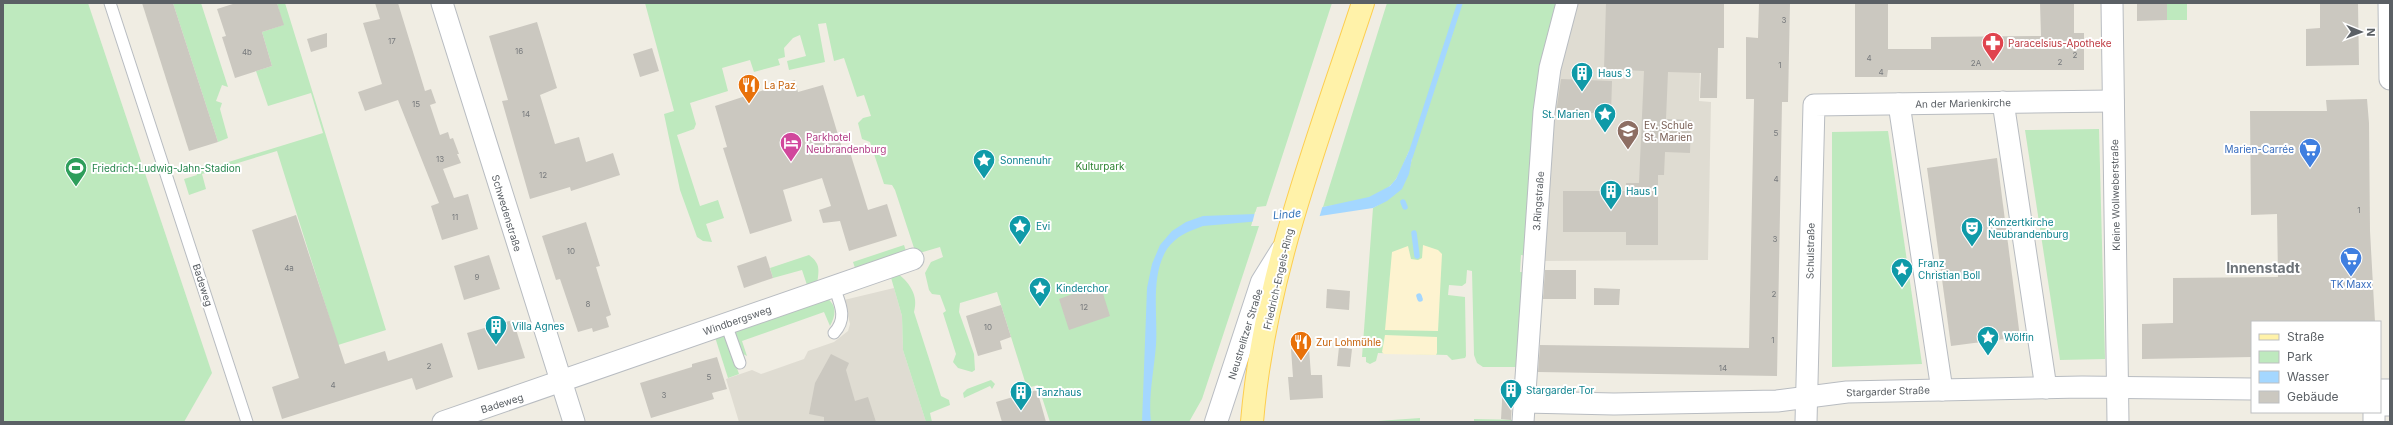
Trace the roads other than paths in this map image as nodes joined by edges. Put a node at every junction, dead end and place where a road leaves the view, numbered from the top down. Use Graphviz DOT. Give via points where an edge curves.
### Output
graph roads {
  1 [pos="110,3"];
  2 [pos="442,3"];
  3 [pos="1363,3"];
  4 [pos="1567,3"];
  5 [pos="2112,3"];
  6 [pos="2388,3"];
  7 [pos="2390,79"];
  8 [pos="2113,100"];
  9 [pos="2003,102"];
  10 [pos="1899,104"];
  11 [pos="1814,105"];
  12 [pos="1283,249"];
  13 [pos="913,259"];
  14 [pos="834,287"];
  15 [pos="726,324"];
  16 [pos="834,333"];
  17 [pos="740,363"];
  18 [pos="560,380"];
  19 [pos="2118,387"];
  20 [pos="2046,388"];
  21 [pos="2251,389"];
  22 [pos="1942,390"];
  23 [pos="1806,397"];
  24 [pos="1523,412"];
  25 [pos="247,422"];
  26 [pos="443,422"];
  27 [pos="574,422"];
  28 [pos="1216,422"];
  29 [pos="1252,422"];
  30 [pos="1806,422"];
  31 [pos="2118,422"];
  1 -- 25 [label="lane, Badeweg"];
  2 -- 18 [label="street, Schwedenstraße"];
  3 -- 12 [label="main road, Friedrich-Engels-Ring"];
  4 -- 24 [label="street, 3.Ringstraße" via="1550,68 1544,112"];
  5 -- 8 [label="street, Kleine Wollweberstraße"];
  6 -- 7 [label="street"];
  8 -- 9 [label="street, An der Marienkirche"];
  8 -- 19 [label="street, Kleine Wollweberstraße"];
  9 -- 10 [label="street, An der Marienkirche"];
  9 -- 20 [label="street"];
  10 -- 11 [label="street, An der Marienkirche"];
  10 -- 22 [label="street"];
  11 -- 23 [label="street, Schulstraße"];
  12 -- 28 [label="main road, Neustrelitzer Straße" via="1262,282"];
  12 -- 29 [label="main road, Friedrich-Engels-Ring" via="1261,358"];
  13 -- 14 [label="street, Windbergsweg"];
  14 -- 15 [label="street, Windbergsweg"];
  14 -- 16 [label="lane" via="842,317 841,325"];
  15 -- 17 [label="lane"];
  15 -- 18 [label="street, Windbergsweg"];
  18 -- 26 [label="street, Badeweg" via="538,391"];
  18 -- 27 [label="street, Schwedenstraße"];
  19 -- 20 [label="street, Stargarder Straße"];
  19 -- 21 [label="street, Stargarder Straße"];
  19 -- 31 [label="street, Kleine Wollweberstraße"];
  20 -- 22 [label="street, Stargarder Straße"];
  22 -- 23 [label="street, Stargarder Straße" via="1847,392"];
  23 -- 24 [label="street, Stargarder Straße" via="1777,401 1614,404"];
  23 -- 30 [label="street, Schulstraße"];
}
